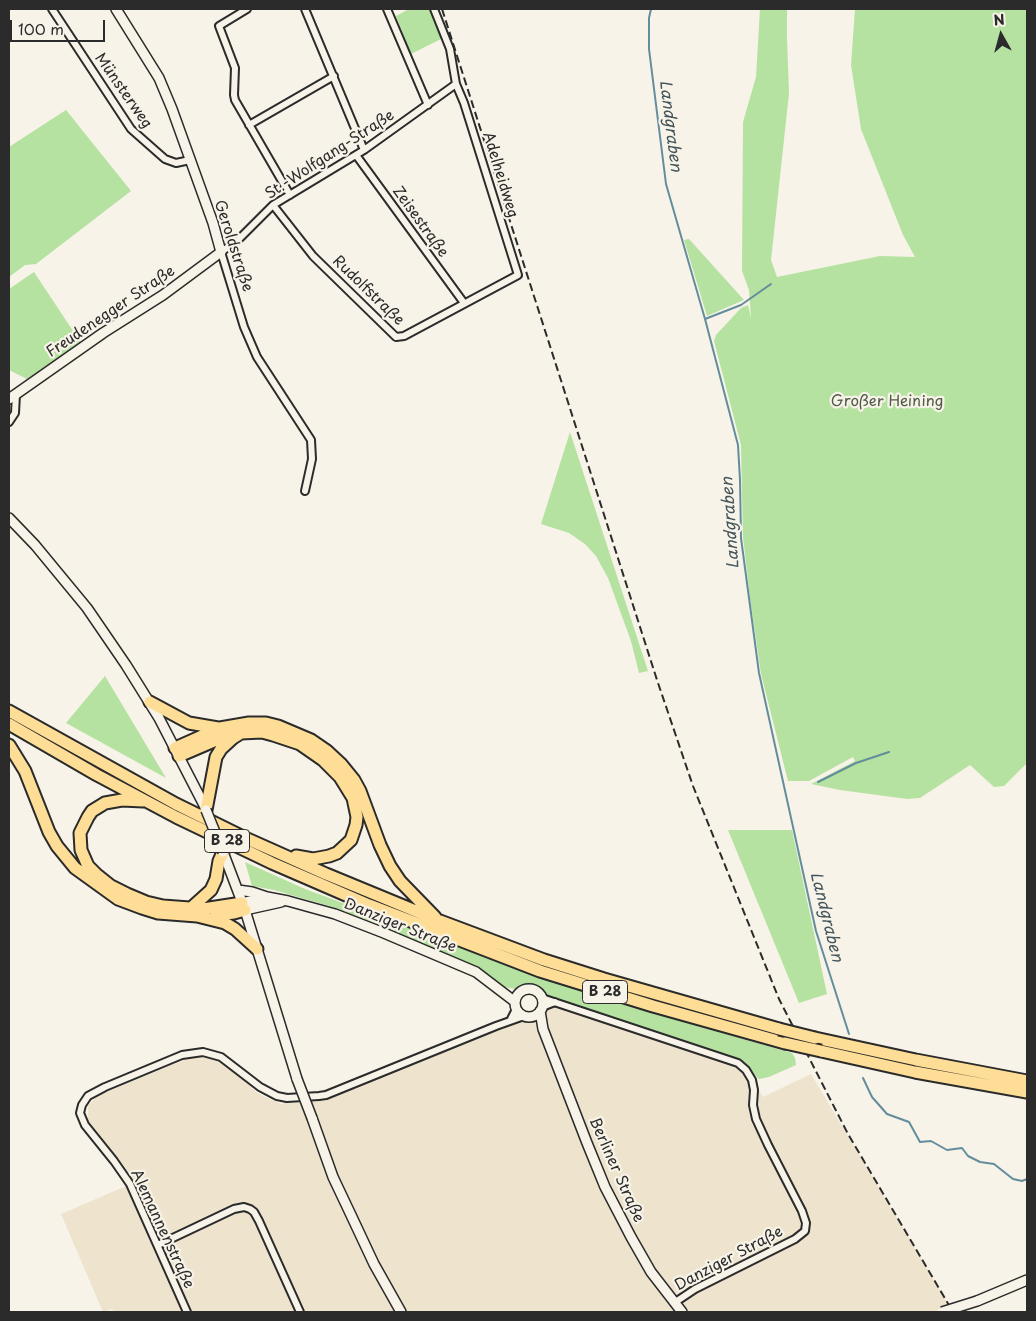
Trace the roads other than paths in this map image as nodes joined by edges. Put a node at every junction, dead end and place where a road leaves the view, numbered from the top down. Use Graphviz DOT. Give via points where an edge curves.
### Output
graph roads {
  1 [pos="52,9"];
  2 [pos="116,9"];
  3 [pos="247,9"];
  4 [pos="305,9"];
  5 [pos="388,9"];
  6 [pos="434,9"];
  7 [pos="334,76"];
  8 [pos="456,84"];
  9 [pos="428,105"];
  10 [pos="249,125"];
  11 [pos="364,150"];
  12 [pos="356,155"];
  13 [pos="190,160"];
  14 [pos="290,195"];
  15 [pos="273,205"];
  16 [pos="221,252"];
  17 [pos="518,275"];
  18 [pos="464,303"];
  19 [pos="12,396"];
  20 [pos="9,422"];
  21 [pos="305,491"];
  22 [pos="9,518"];
  23 [pos="150,702"];
  24 [pos="9,711"];
  25 [pos="9,724"];
  26 [pos="220,728"];
  27 [pos="240,733"];
  28 [pos="9,746"];
  29 [pos="177,752"];
  30 [pos="145,800"];
  31 [pos="206,810"];
  32 [pos="275,852"];
  33 [pos="223,859"];
  34 [pos="238,890"];
  35 [pos="267,897"];
  36 [pos="288,901"];
  37 [pos="244,907"];
  38 [pos="194,912"];
  39 [pos="440,921"];
  40 [pos="257,949"];
  41 [pos="497,988"];
  42 [pos="519,992"];
  43 [pos="515,1005"];
  44 [pos="541,1005"];
  45 [pos="528,1016"];
  46 [pos="510,1020"];
  47 [pos="543,1029"];
  48 [pos="1027,1080"];
  49 [pos="1027,1092"];
  50 [pos="158,1245"];
  51 [pos="1027,1280"];
  52 [pos="674,1303"];
  53 [pos="187,1312"];
  54 [pos="300,1312"];
  55 [pos="401,1312"];
  56 [pos="682,1312"];
  57 [pos="942,1312"];
  1 -- 13 [label="street, Münsterweg" via="131,129 165,160 176,163"];
  2 -- 13 [label="street, Geroldstraße" via="159,78"];
  3 -- 10 [label="street" via="219,26 235,65 235,100"];
  4 -- 7 [label="street"];
  5 -- 9 [label="street"];
  6 -- 8 [label="street, Adelheidweg" via="450,49"];
  7 -- 10 [label="street"];
  7 -- 11 [label="street"];
  8 -- 9 [label="street, St.-Wolfgang-Straße"];
  8 -- 17 [label="street, Adelheidweg"];
  9 -- 11 [label="street, St.-Wolfgang-Straße"];
  10 -- 14 [label="street"];
  11 -- 12 [label="street, St.-Wolfgang-Straße"];
  12 -- 14 [label="street, St.-Wolfgang-Straße"];
  12 -- 18 [label="street, Zeisestraße"];
  13 -- 16 [label="street, Geroldstraße"];
  14 -- 15 [label="street, St.-Wolfgang-Straße"];
  15 -- 16 [label="street, St.-Wolfgang-Straße" via="237,241"];
  15 -- 18 [label="street, Rudolfstraße" via="313,256 394,336 402,337"];
  16 -- 19 [label="street, Freudenegger Straße" via="163,295"];
  16 -- 21 [label="street, Geroldstraße" via="257,357 311,440 312,459"];
  17 -- 18 [label="street, Rudolfstraße"];
  19 -- 20 [label="street, Freudenegger Straße" via="15,413"];
  22 -- 23 [label="street" via="87,608"];
  23 -- 26 [label="highway" via="189,723"];
  23 -- 29 [label="street"];
  24 -- 32 [label="highway, B 28" via="176,804"];
  25 -- 30 [label="highway, B 28"];
  26 -- 29 [label="highway"];
  26 -- 39 [label="highway" via="266,724 295,732 327,751 341,764 360,791 390,866 400,881"];
  27 -- 29 [label="highway"];
  27 -- 31 [label="highway" via="228,741 216,757"];
  27 -- 32 [label="highway" via="274,735 311,751 340,777 356,808 356,825 351,840 337,853 313,859"];
  28 -- 38 [label="highway" via="25,771 49,832 75,868 118,899 158,913"];
  29 -- 31 [label="street"];
  30 -- 38 [label="highway" via="111,801 92,811 80,833 82,855 96,874 127,894 146,902"];
  30 -- 49 [label="highway, B 28, bridge" via="272,863 438,933 540,971 785,1043 915,1072"];
  31 -- 33 [label="street, bridge"];
  32 -- 39 [label="highway, B 28"];
  33 -- 34 [label="street"];
  33 -- 38 [label="highway" via="211,890"];
  34 -- 35 [label="street"];
  34 -- 37 [label="street"];
  35 -- 36 [label="street, Danziger Straße"];
  35 -- 37 [label="street, Danziger Straße"];
  36 -- 37 [label="street, Danziger Straße"];
  36 -- 41 [label="street, Danziger Straße" via="335,914 384,933 476,972"];
  37 -- 38 [label="highway" via="229,914"];
  37 -- 40 [label="street"];
  38 -- 40 [label="highway" via="235,928"];
  39 -- 48 [label="highway, B 28, bridge" via="578,971 779,1029 916,1060"];
  40 -- 55 [label="street, bridge" via="297,1079 334,1177 374,1264"];
  41 -- 42 [label="street, Danziger Straße"];
  41 -- 43 [label="street, Danziger Straße"];
  42 -- 43 [label="street"];
  42 -- 44 [label="street, Danziger Straße" via="528,988 536,990"];
  43 -- 45 [label="street, Danziger Straße"];
  43 -- 46 [label="street"];
  44 -- 45 [label="street, Danziger Straße"];
  44 -- 47 [label="street, Berliner Straße"];
  44 -- 52 [label="street, Danziger Straße" via="555,1002 738,1063 752,1080 756,1120 802,1211 805,1232"];
  45 -- 46 [label="street"];
  45 -- 47 [label="street, Berliner Straße"];
  46 -- 50 [label="street, Alemannenstraße" via="322,1096 277,1096 221,1057 203,1052 182,1055 88,1096 80,1113 85,1125 130,1184"];
  47 -- 52 [label="street, Berliner Straße" via="612,1202 651,1272"];
  50 -- 53 [label="street, Alemannenstraße"];
  50 -- 54 [label="street" via="234,1209 250,1209"];
  51 -- 57 [label="street, bridge"];
  52 -- 56 [label="street, Berliner Straße"];
}
